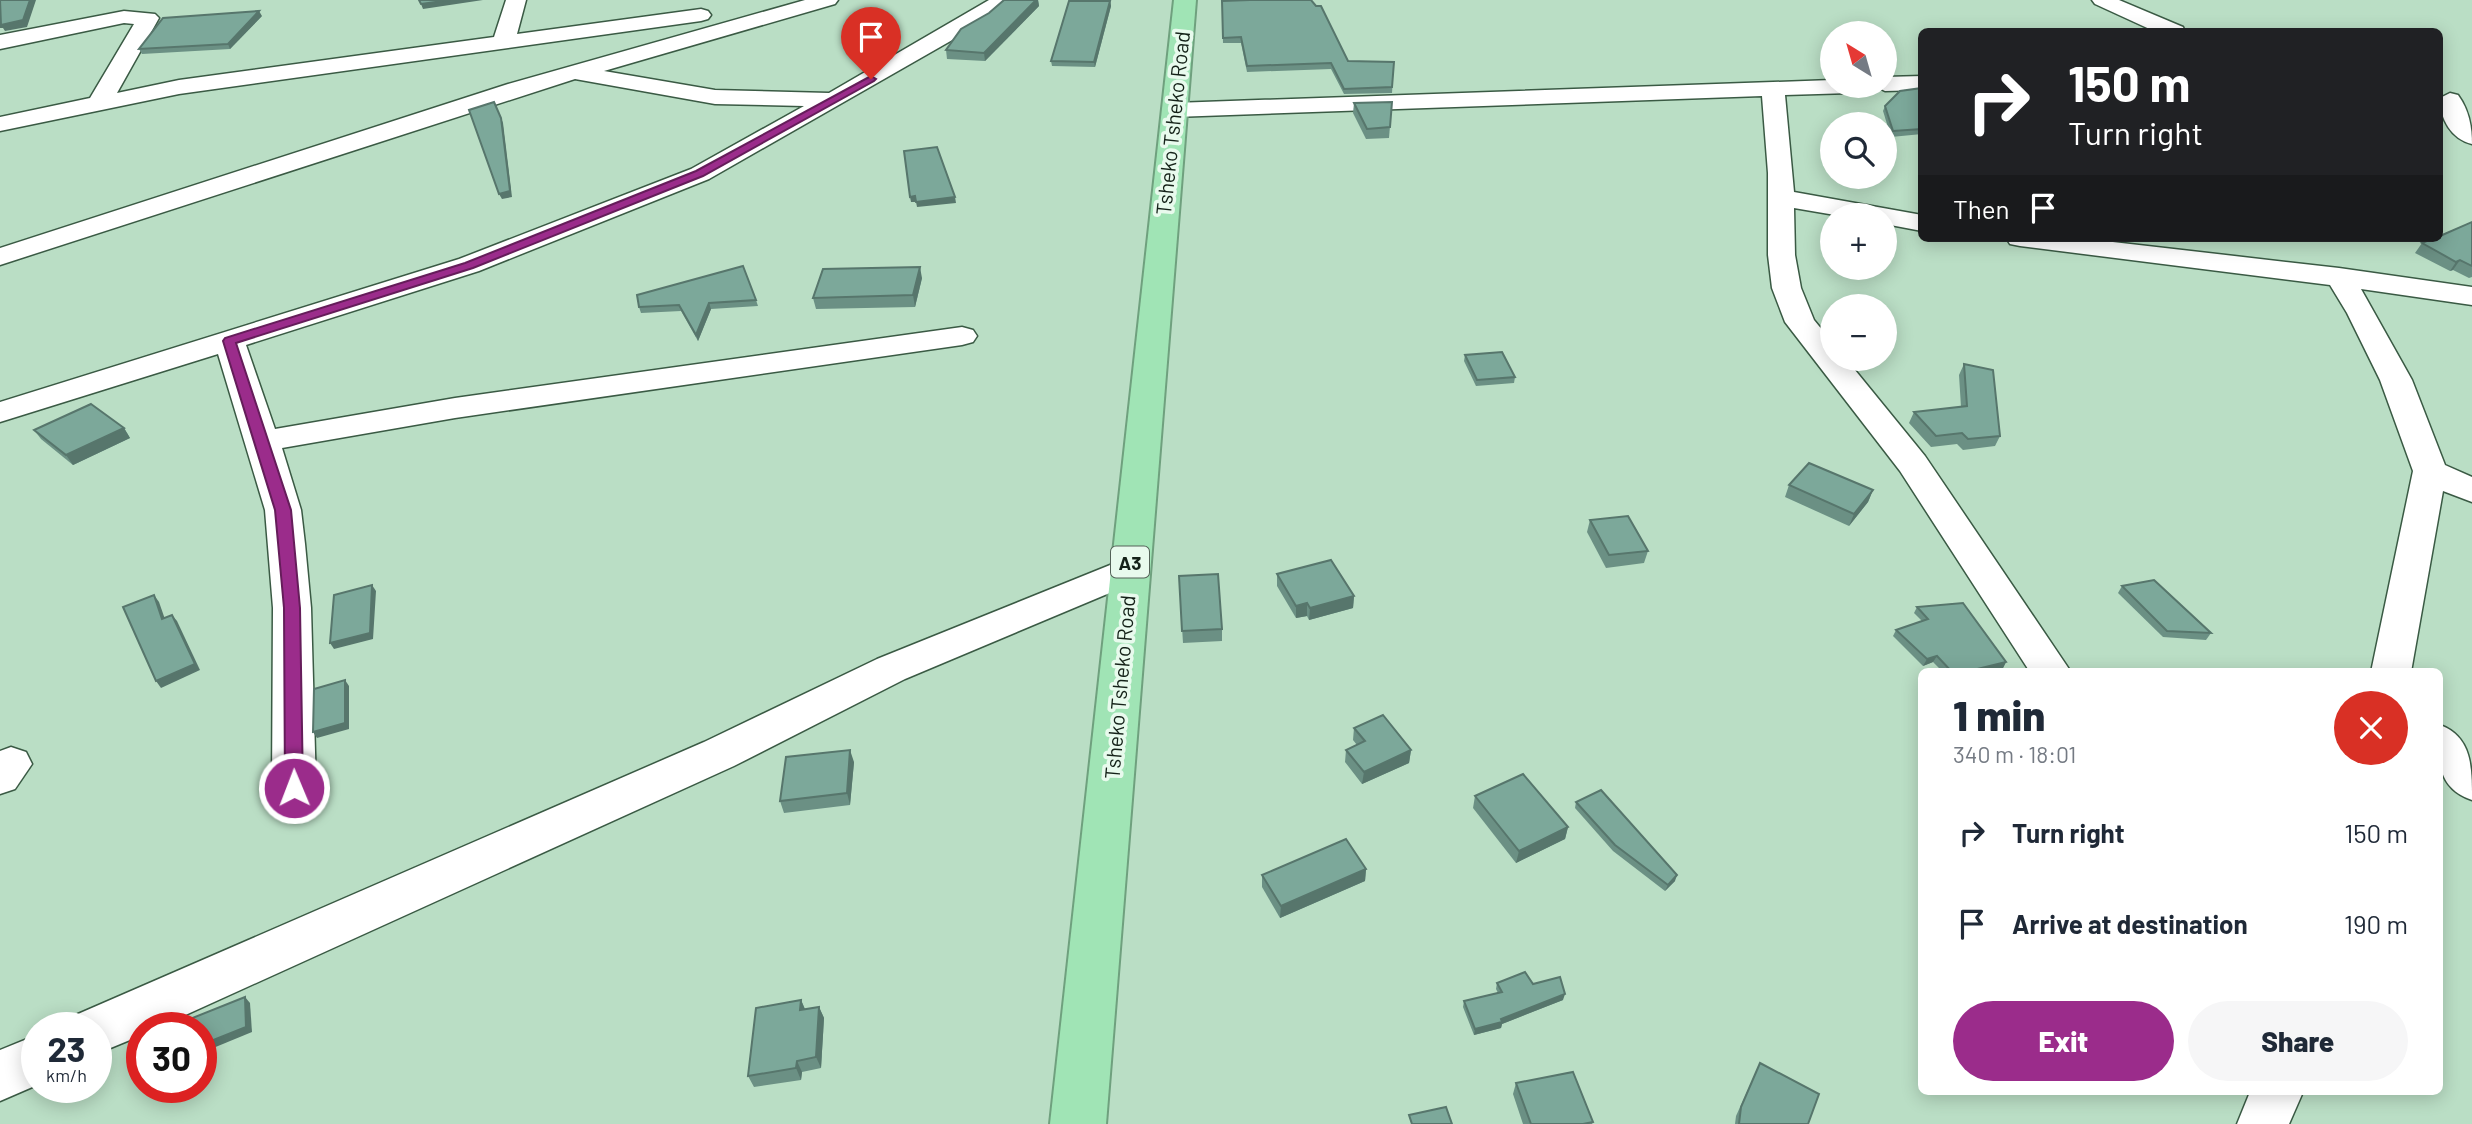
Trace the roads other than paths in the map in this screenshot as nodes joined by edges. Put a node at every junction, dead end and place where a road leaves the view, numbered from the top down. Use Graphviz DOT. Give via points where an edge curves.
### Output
graph roads {
  1 [pos="516,0"];
  2 [pos="811,0"];
  3 [pos="828,0"];
  4 [pos="1185,0"];
  5 [pos="2147,0"];
  6 [pos="2109,4"];
  7 [pos="981,5"];
  8 [pos="2166,28"];
  9 [pos="544,38"];
  10 [pos="0,42"];
  11 [pos="503,43"];
  12 [pos="573,72"];
  13 [pos="1918,83"];
  14 [pos="1897,84"];
  15 [pos="1820,87"];
  16 [pos="1773,89"];
  17 [pos="834,100"];
  18 [pos="2454,101"];
  19 [pos="100,102"];
  20 [pos="1174,110"];
  21 [pos="0,124"];
  22 [pos="2472,137"];
  23 [pos="1780,198"];
  24 [pos="1820,205"];
  25 [pos="1897,219"];
  26 [pos="1918,222"];
  27 [pos="2047,242"];
  28 [pos="0,257"];
  29 [pos="2339,276"];
  30 [pos="2472,296"];
  31 [pos="962,336"];
  32 [pos="229,341"];
  33 [pos="0,412"];
  34 [pos="263,441"];
  35 [pos="2430,471"];
  36 [pos="2472,491"];
  37 [pos="1129,570"];
  38 [pos="2048,668"];
  39 [pos="2391,668"];
  40 [pos="2443,745"];
  41 [pos="2472,783"];
  42 [pos="294,788"];
  43 [pos="112,1024"];
  44 [pos="21,1066"];
  45 [pos="0,1076"];
  46 [pos="2276,1095"];
  47 [pos="1078,1124"];
  48 [pos="2263,1124"];
  1 -- 11 [label="street"];
  2 -- 9 [label="street"];
  3 -- 12 [label="street"];
  4 -- 20 [label="highway, Tsheko Tsheko Road / A3"];
  5 -- 6 [label="street"];
  6 -- 8 [label="street"];
  7 -- 17 [label="street"];
  9 -- 11 [label="street"];
  9 -- 12 [label="street"];
  10 -- 19 [label="street" via="124,17 148,18"];
  11 -- 19 [label="street"];
  12 -- 17 [label="street" via="715,97"];
  12 -- 28 [label="street"];
  13 -- 14 [label="street"];
  15 -- 16 [label="street"];
  16 -- 20 [label="street"];
  16 -- 23 [label="street"];
  17 -- 32 [label="street" via="699,174 518,247"];
  18 -- 22 [label="street" via="2460,128"];
  19 -- 21 [label="street"];
  20 -- 37 [label="highway, Tsheko Tsheko Road / A3"];
  23 -- 24 [label="street"];
  23 -- 38 [label="street" via="1783,274 1800,322 1913,464"];
  25 -- 26 [label="street"];
  27 -- 29 [label="street"];
  29 -- 30 [label="street"];
  29 -- 35 [label="street" via="2396,380"];
  31 -- 34 [label="street" via="469,406"];
  32 -- 33 [label="street"];
  32 -- 34 [label="street"];
  34 -- 42 [label="street" via="283,510 287,544"];
  35 -- 36 [label="street"];
  35 -- 39 [label="street"];
  37 -- 43 [label="street" via="891,669 719,754"];
  37 -- 47 [label="highway, Tsheko Tsheko Road / A3"];
  40 -- 41 [label="street"];
  44 -- 45 [label="street"];
  46 -- 48 [label="street"];
}
